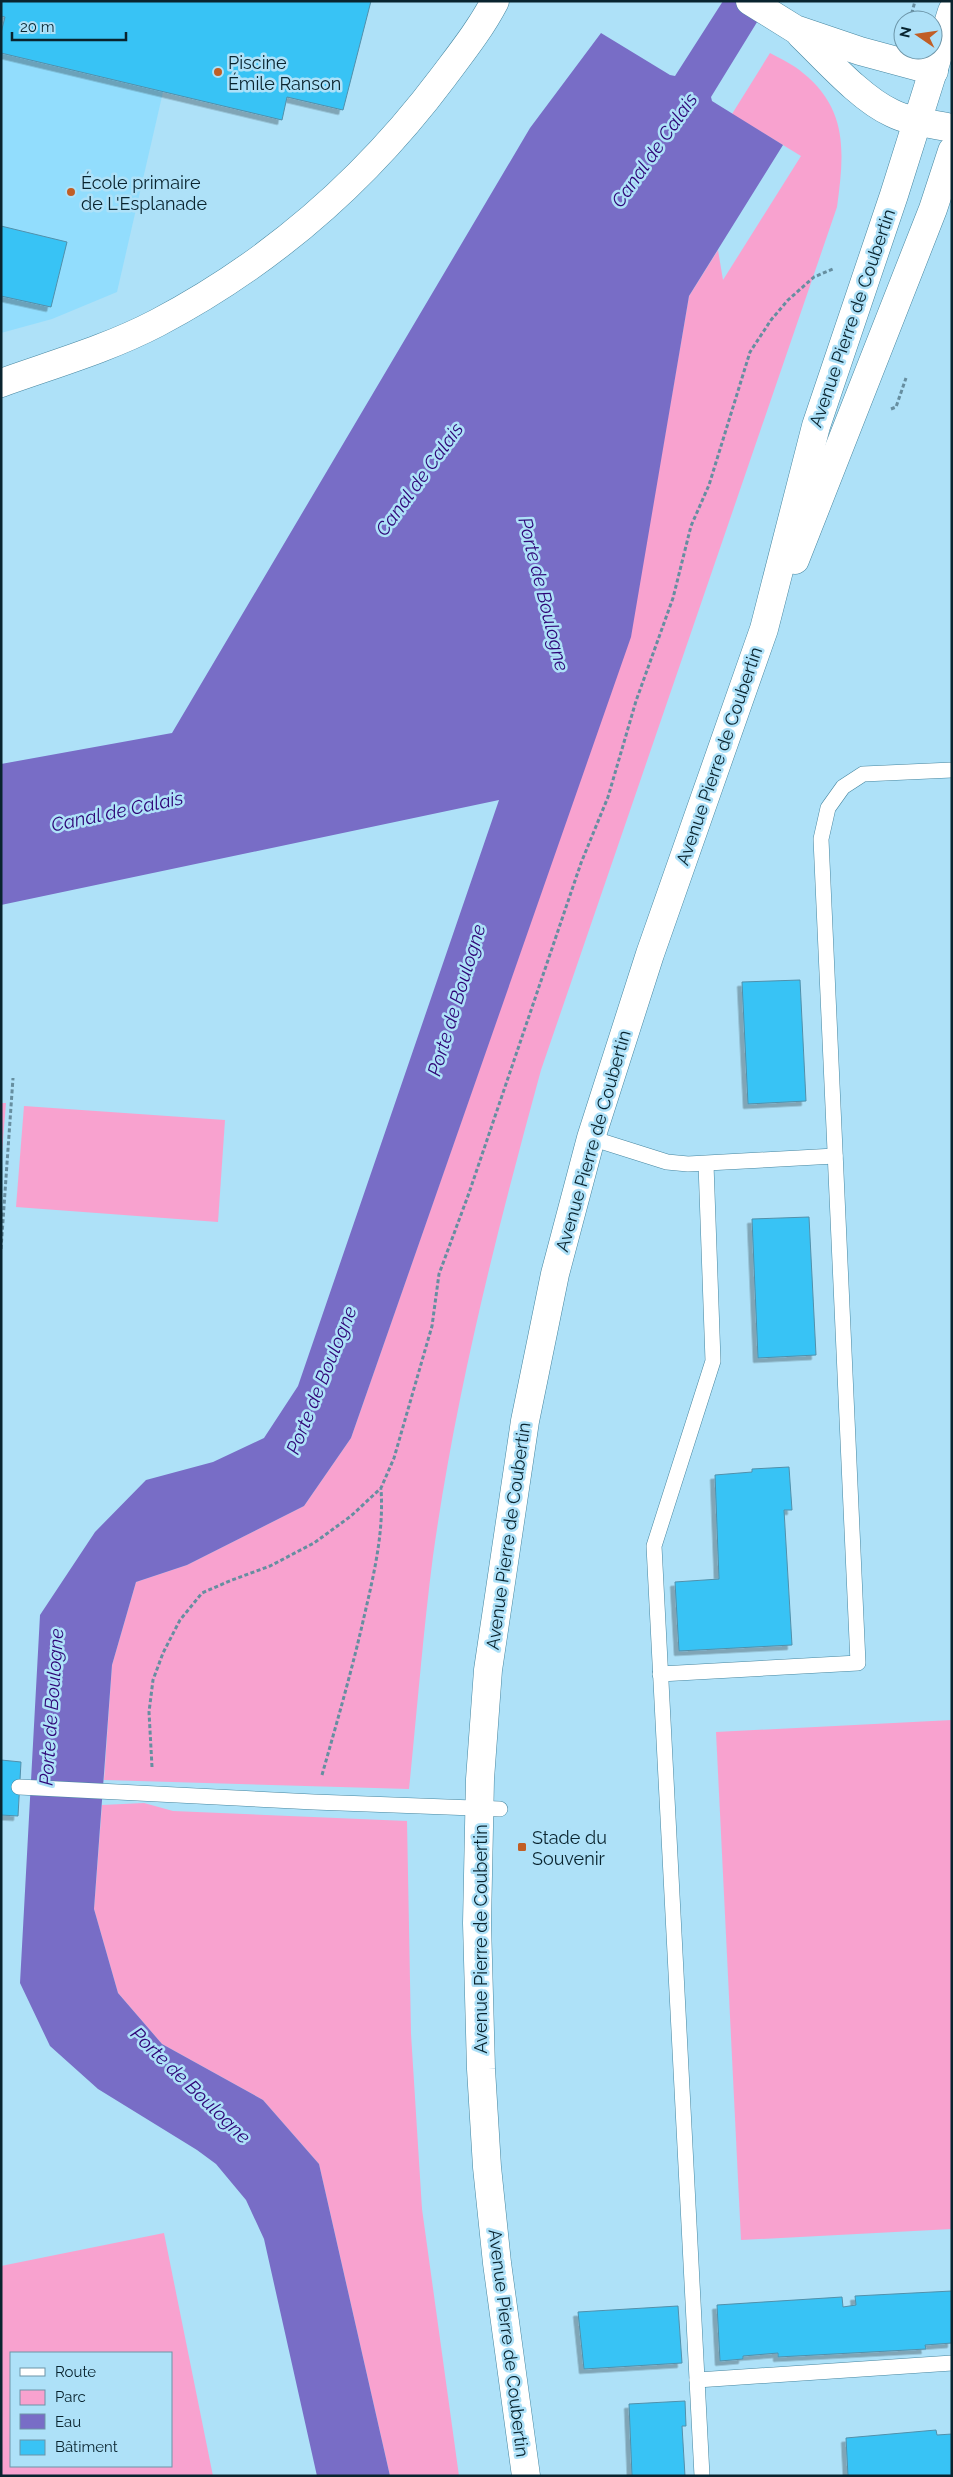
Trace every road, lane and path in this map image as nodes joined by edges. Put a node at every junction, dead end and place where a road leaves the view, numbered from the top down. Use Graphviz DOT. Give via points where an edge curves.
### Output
graph roads {
  1 [pos="496,1"];
  2 [pos="750,1"];
  3 [pos="952,10"];
  4 [pos="795,29"];
  5 [pos="946,68"];
  6 [pos="917,121"];
  7 [pos="952,128"];
  8 [pos="952,151"];
  9 [pos="840,266"];
  10 [pos="1,383"];
  11 [pos="764,629"];
  12 [pos="952,770"];
  13 [pos="13,1078"];
  14 [pos="591,1138"];
  15 [pos="835,1156"];
  16 [pos="706,1164"];
  17 [pos="1,1249"];
  18 [pos="381,1488"];
  19 [pos="660,1674"];
  20 [pos="19,1787"];
  21 [pos="146,1794"];
  22 [pos="314,1802"];
  23 [pos="490,1808"];
  24 [pos="952,2363"];
  25 [pos="697,2380"];
  26 [pos="526,2476"];
  27 [pos="702,2476"];
  1 -- 10 [label="street" via="432,92 381,154 331,204 287,239 212,292 156,324 68,361"];
  2 -- 4 [label="street"];
  3 -- 5 [label="street, Avenue Pierre de Coubertin"];
  4 -- 5 [label="street" via="860,51"];
  4 -- 6 [label="street" via="873,102 892,114"];
  5 -- 6 [label="street, Avenue Pierre de Coubertin"];
  6 -- 7 [label="street"];
  6 -- 11 [label="street, Avenue Pierre de Coubertin" via="816,426"];
  8 -- 11 [label="street, Avenue Pierre de Coubertin" via="933,209 819,502"];
  9 -- 18 [label="path" via="814,277 788,300 750,352 709,485 691,526 673,598 636,701 608,798 581,863 439,1274 432,1326 394,1458"];
  11 -- 14 [label="street, Avenue Pierre de Coubertin" via="650,954"];
  12 -- 15 [label="lane" via="863,774 843,787 828,808 821,839"];
  13 -- 17 [label="path"];
  14 -- 16 [label="lane" via="667,1162"];
  14 -- 23 [label="street, Avenue Pierre de Coubertin" via="555,1274 525,1421 488,1670"];
  15 -- 16 [label="lane"];
  15 -- 19 [label="lane" via="858,1663"];
  16 -- 19 [label="lane" via="713,1361 654,1546"];
  18 -- 21 [label="path" via="351,1516 314,1543 270,1566 202,1594 180,1620 153,1680"];
  18 -- 22 [label="path" via="383,1516 373,1579 350,1678"];
  19 -- 25 [label="lane"];
  20 -- 21 [label="lane"];
  21 -- 22 [label="lane"];
  22 -- 23 [label="lane"];
  23 -- 26 [label="street, Avenue Pierre de Coubertin" via="478,1982 486,2147 497,2263"];
  24 -- 25 [label="lane"];
  25 -- 27 [label="lane"];
}
